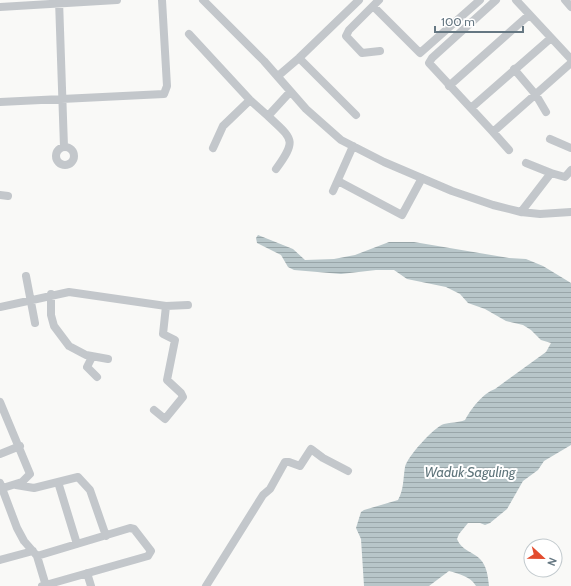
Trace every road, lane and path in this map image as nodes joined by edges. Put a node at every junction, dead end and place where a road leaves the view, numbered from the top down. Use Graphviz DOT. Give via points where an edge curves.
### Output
graph roads {
  1 [pos="113,0"];
  2 [pos="118,0"];
  3 [pos="162,0"];
  4 [pos="203,0"];
  5 [pos="359,0"];
  6 [pos="480,0"];
  7 [pos="496,0"];
  8 [pos="516,0"];
  9 [pos="565,0"];
  10 [pos="59,2"];
  11 [pos="82,2"];
  12 [pos="376,3"];
  13 [pos="0,7"];
  14 [pos="571,7"];
  15 [pos="529,15"];
  16 [pos="188,34"];
  17 [pos="551,38"];
  18 [pos="380,51"];
  19 [pos="299,58"];
  20 [pos="571,59"];
  21 [pos="571,63"];
  22 [pos="514,69"];
  23 [pos="278,76"];
  24 [pos="449,86"];
  25 [pos="290,92"];
  26 [pos="536,95"];
  27 [pos="63,100"];
  28 [pos="250,100"];
  29 [pos="0,102"];
  30 [pos="471,108"];
  31 [pos="546,112"];
  32 [pos="356,115"];
  33 [pos="268,116"];
  34 [pos="493,132"];
  35 [pos="550,139"];
  36 [pos="353,146"];
  37 [pos="64,147"];
  38 [pos="213,148"];
  39 [pos="571,148"];
  40 [pos="509,150"];
  41 [pos="526,163"];
  42 [pos="276,169"];
  43 [pos="571,170"];
  44 [pos="550,173"];
  45 [pos="422,178"];
  46 [pos="338,181"];
  47 [pos="333,191"];
  48 [pos="521,212"];
  49 [pos="571,212"];
  50 [pos="26,276"];
  51 [pos="51,294"];
  52 [pos="30,299"];
  53 [pos="188,305"];
  54 [pos="0,306"];
  55 [pos="166,306"];
  56 [pos="35,323"];
  57 [pos="92,357"];
  58 [pos="108,359"];
  59 [pos="97,377"];
  60 [pos="0,402"];
  61 [pos="154,410"];
  62 [pos="20,446"];
  63 [pos="0,454"];
  64 [pos="348,471"];
  65 [pos="58,482"];
  66 [pos="14,485"];
  67 [pos="1,487"];
  68 [pos="106,536"];
  69 [pos="77,544"];
  70 [pos="35,554"];
  71 [pos="0,560"];
  72 [pos="87,573"];
  73 [pos="45,586"];
  74 [pos="91,586"];
  75 [pos="206,586"];
  1 -- 2 [label="street"];
  1 -- 11 [label="street"];
  3 -- 27 [label="street" via="167,86 164,94"];
  4 -- 23 [label="street"];
  5 -- 19 [label="street"];
  6 -- 12 [label="street" via="420,53"];
  7 -- 24 [label="street" via="431,59 430,65"];
  8 -- 15 [label="street"];
  9 -- 14 [label="street"];
  10 -- 11 [label="street"];
  10 -- 13 [label="street"];
  10 -- 27 [label="street"];
  12 -- 18 [label="street" via="346,36 362,52"];
  15 -- 17 [label="street"];
  15 -- 24 [label="street"];
  16 -- 28 [label="street"];
  17 -- 20 [label="street"];
  17 -- 22 [label="street"];
  19 -- 23 [label="street"];
  19 -- 32 [label="street"];
  21 -- 26 [label="street"];
  22 -- 26 [label="street"];
  22 -- 30 [label="street"];
  23 -- 25 [label="street"];
  24 -- 30 [label="street"];
  25 -- 33 [label="street"];
  25 -- 36 [label="street" via="341,140"];
  26 -- 31 [label="street"];
  26 -- 34 [label="street"];
  27 -- 29 [label="street"];
  27 -- 37 [label="street"];
  28 -- 33 [label="street"];
  28 -- 38 [label="street" via="223,126"];
  30 -- 34 [label="street"];
  33 -- 42 [label="street" via="289,136 289,152"];
  34 -- 40 [label="street"];
  35 -- 39 [label="street"];
  36 -- 45 [label="street"];
  36 -- 46 [label="street"];
  41 -- 44 [label="street"];
  43 -- 44 [label="street" via="565,177"];
  44 -- 48 [label="street"];
  45 -- 46 [label="street" via="402,215"];
  45 -- 48 [label="street" via="452,191"];
  46 -- 47 [label="street"];
  48 -- 49 [label="street"];
  50 -- 52 [label="street"];
  51 -- 52 [label="street"];
  51 -- 55 [label="street" via="88,293"];
  51 -- 57 [label="street" via="54,326 69,346"];
  52 -- 54 [label="street"];
  52 -- 56 [label="street"];
  53 -- 55 [label="street"];
  55 -- 61 [label="street" via="163,334 175,340 167,380 182,393 183,397 165,418"];
  57 -- 58 [label="street"];
  57 -- 59 [label="street" via="87,368"];
  60 -- 62 [label="street"];
  62 -- 63 [label="street"];
  62 -- 66 [label="street" via="30,474 22,482"];
  64 -- 75 [label="street" via="311,449 300,466 285,462"];
  65 -- 66 [label="street" via="34,488"];
  65 -- 68 [label="street" via="78,478 89,487"];
  65 -- 69 [label="street"];
  66 -- 67 [label="street"];
  67 -- 70 [label="street" via="17,528"];
  68 -- 69 [label="street"];
  68 -- 72 [label="street" via="132,528 151,553"];
  69 -- 70 [label="street"];
  70 -- 71 [label="street"];
  70 -- 73 [label="street"];
  72 -- 73 [label="street"];
  72 -- 74 [label="street"];
}
